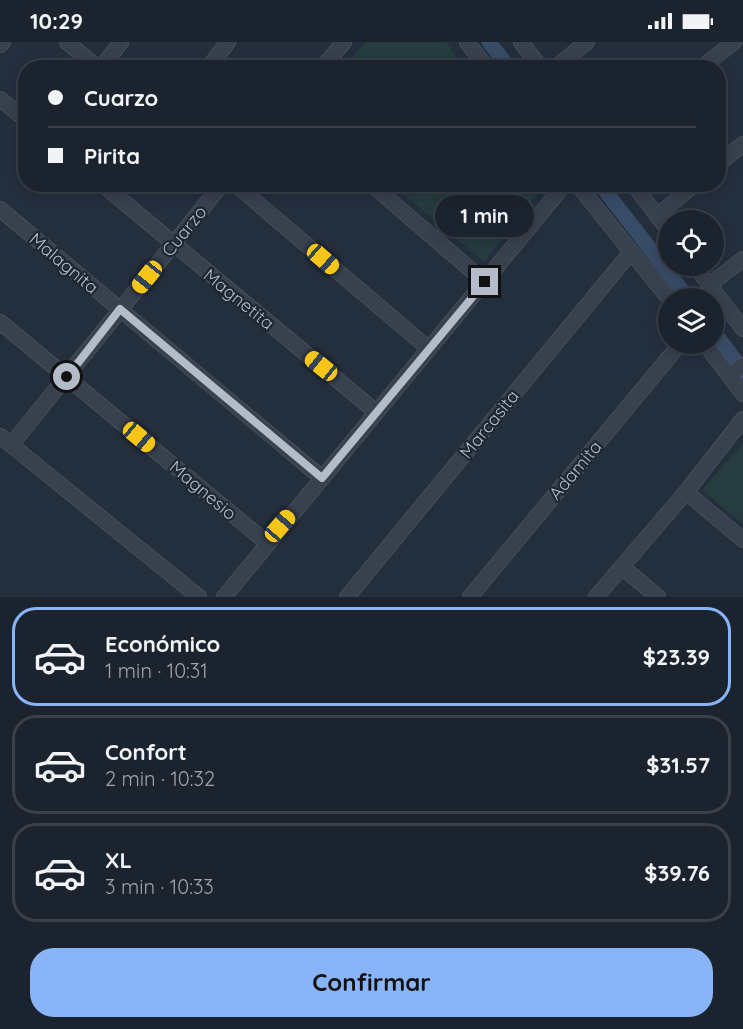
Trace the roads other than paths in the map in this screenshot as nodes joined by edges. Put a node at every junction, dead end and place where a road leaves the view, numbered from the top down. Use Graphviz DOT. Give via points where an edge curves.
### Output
graph roads {
  1 [pos="67,42"];
  2 [pos="121,42"];
  3 [pos="228,42"];
  4 [pos="344,42"];
  5 [pos="467,42"];
  6 [pos="521,42"];
  7 [pos="587,42"];
  8 [pos="734,42"];
  9 [pos="90,60"];
  10 [pos="106,60"];
  11 [pos="214,60"];
  12 [pos="329,60"];
  13 [pos="481,60"];
  14 [pos="535,60"];
  15 [pos="565,60"];
  16 [pos="711,60"];
  17 [pos="0,99"];
  18 [pos="18,114"];
  19 [pos="743,144"];
  20 [pos="726,158"];
  21 [pos="111,192"];
  22 [pos="215,192"];
  23 [pos="244,192"];
  24 [pos="380,192"];
  25 [pos="558,192"];
  26 [pos="583,192"];
  27 [pos="639,192"];
  28 [pos="685,192"];
  29 [pos="0,209"];
  30 [pos="657,216"];
  31 [pos="173,244"];
  32 [pos="631,252"];
  33 [pos="743,259"];
  34 [pos="702,276"];
  35 [pos="485,282"];
  36 [pos="709,285"];
  37 [pos="660,288"];
  38 [pos="120,309"];
  39 [pos="0,322"];
  40 [pos="743,329"];
  41 [pos="429,349"];
  42 [pos="672,354"];
  43 [pos="716,354"];
  44 [pos="736,371"];
  45 [pos="67,377"];
  46 [pos="743,394"];
  47 [pos="376,412"];
  48 [pos="743,419"];
  49 [pos="6,440"];
  50 [pos="322,478"];
  51 [pos="686,492"];
  52 [pos="743,540"];
  53 [pos="267,543"];
  54 [pos="622,567"];
  55 [pos="199,597"];
  56 [pos="224,597"];
  57 [pos="346,597"];
  58 [pos="471,597"];
  59 [pos="596,597"];
  60 [pos="658,597"];
  1 -- 9 [label="street"];
  2 -- 10 [label="street"];
  3 -- 11 [label="street"];
  4 -- 12 [label="street"];
  5 -- 13 [label="street"];
  6 -- 14 [label="street"];
  7 -- 15 [label="street"];
  8 -- 16 [label="street"];
  17 -- 18 [label="street"];
  19 -- 20 [label="street"];
  21 -- 31 [label="street, Magnetita"];
  22 -- 31 [label="street, Cuarzo"];
  23 -- 41 [label="street"];
  24 -- 35 [label="street"];
  25 -- 35 [label="street"];
  26 -- 32 [label="street"];
  27 -- 30 [label="street"];
  28 -- 30 [label="street"];
  29 -- 38 [label="street, Malagnita"];
  31 -- 38 [label="street, Cuarzo"];
  31 -- 47 [label="street, Magnetita"];
  32 -- 37 [label="street"];
  32 -- 57 [label="street, Marcasita"];
  33 -- 36 [label="street"];
  34 -- 36 [label="street"];
  35 -- 41 [label="street"];
  36 -- 40 [label="street"];
  38 -- 45 [label="street, Cuarzo"];
  38 -- 50 [label="street, Malagnita"];
  39 -- 45 [label="street, Magnesio"];
  41 -- 47 [label="street"];
  42 -- 58 [label="street, Adamita"];
  43 -- 44 [label="street"];
  44 -- 46 [label="street"];
  45 -- 49 [label="street, Cuarzo"];
  45 -- 53 [label="street, Magnesio"];
  47 -- 50 [label="street"];
  48 -- 51 [label="street"];
  49 -- 55 [label="street"];
  50 -- 53 [label="street"];
  51 -- 52 [label="street"];
  51 -- 54 [label="street"];
  53 -- 56 [label="street"];
  54 -- 59 [label="street"];
  54 -- 60 [label="street"];
}
